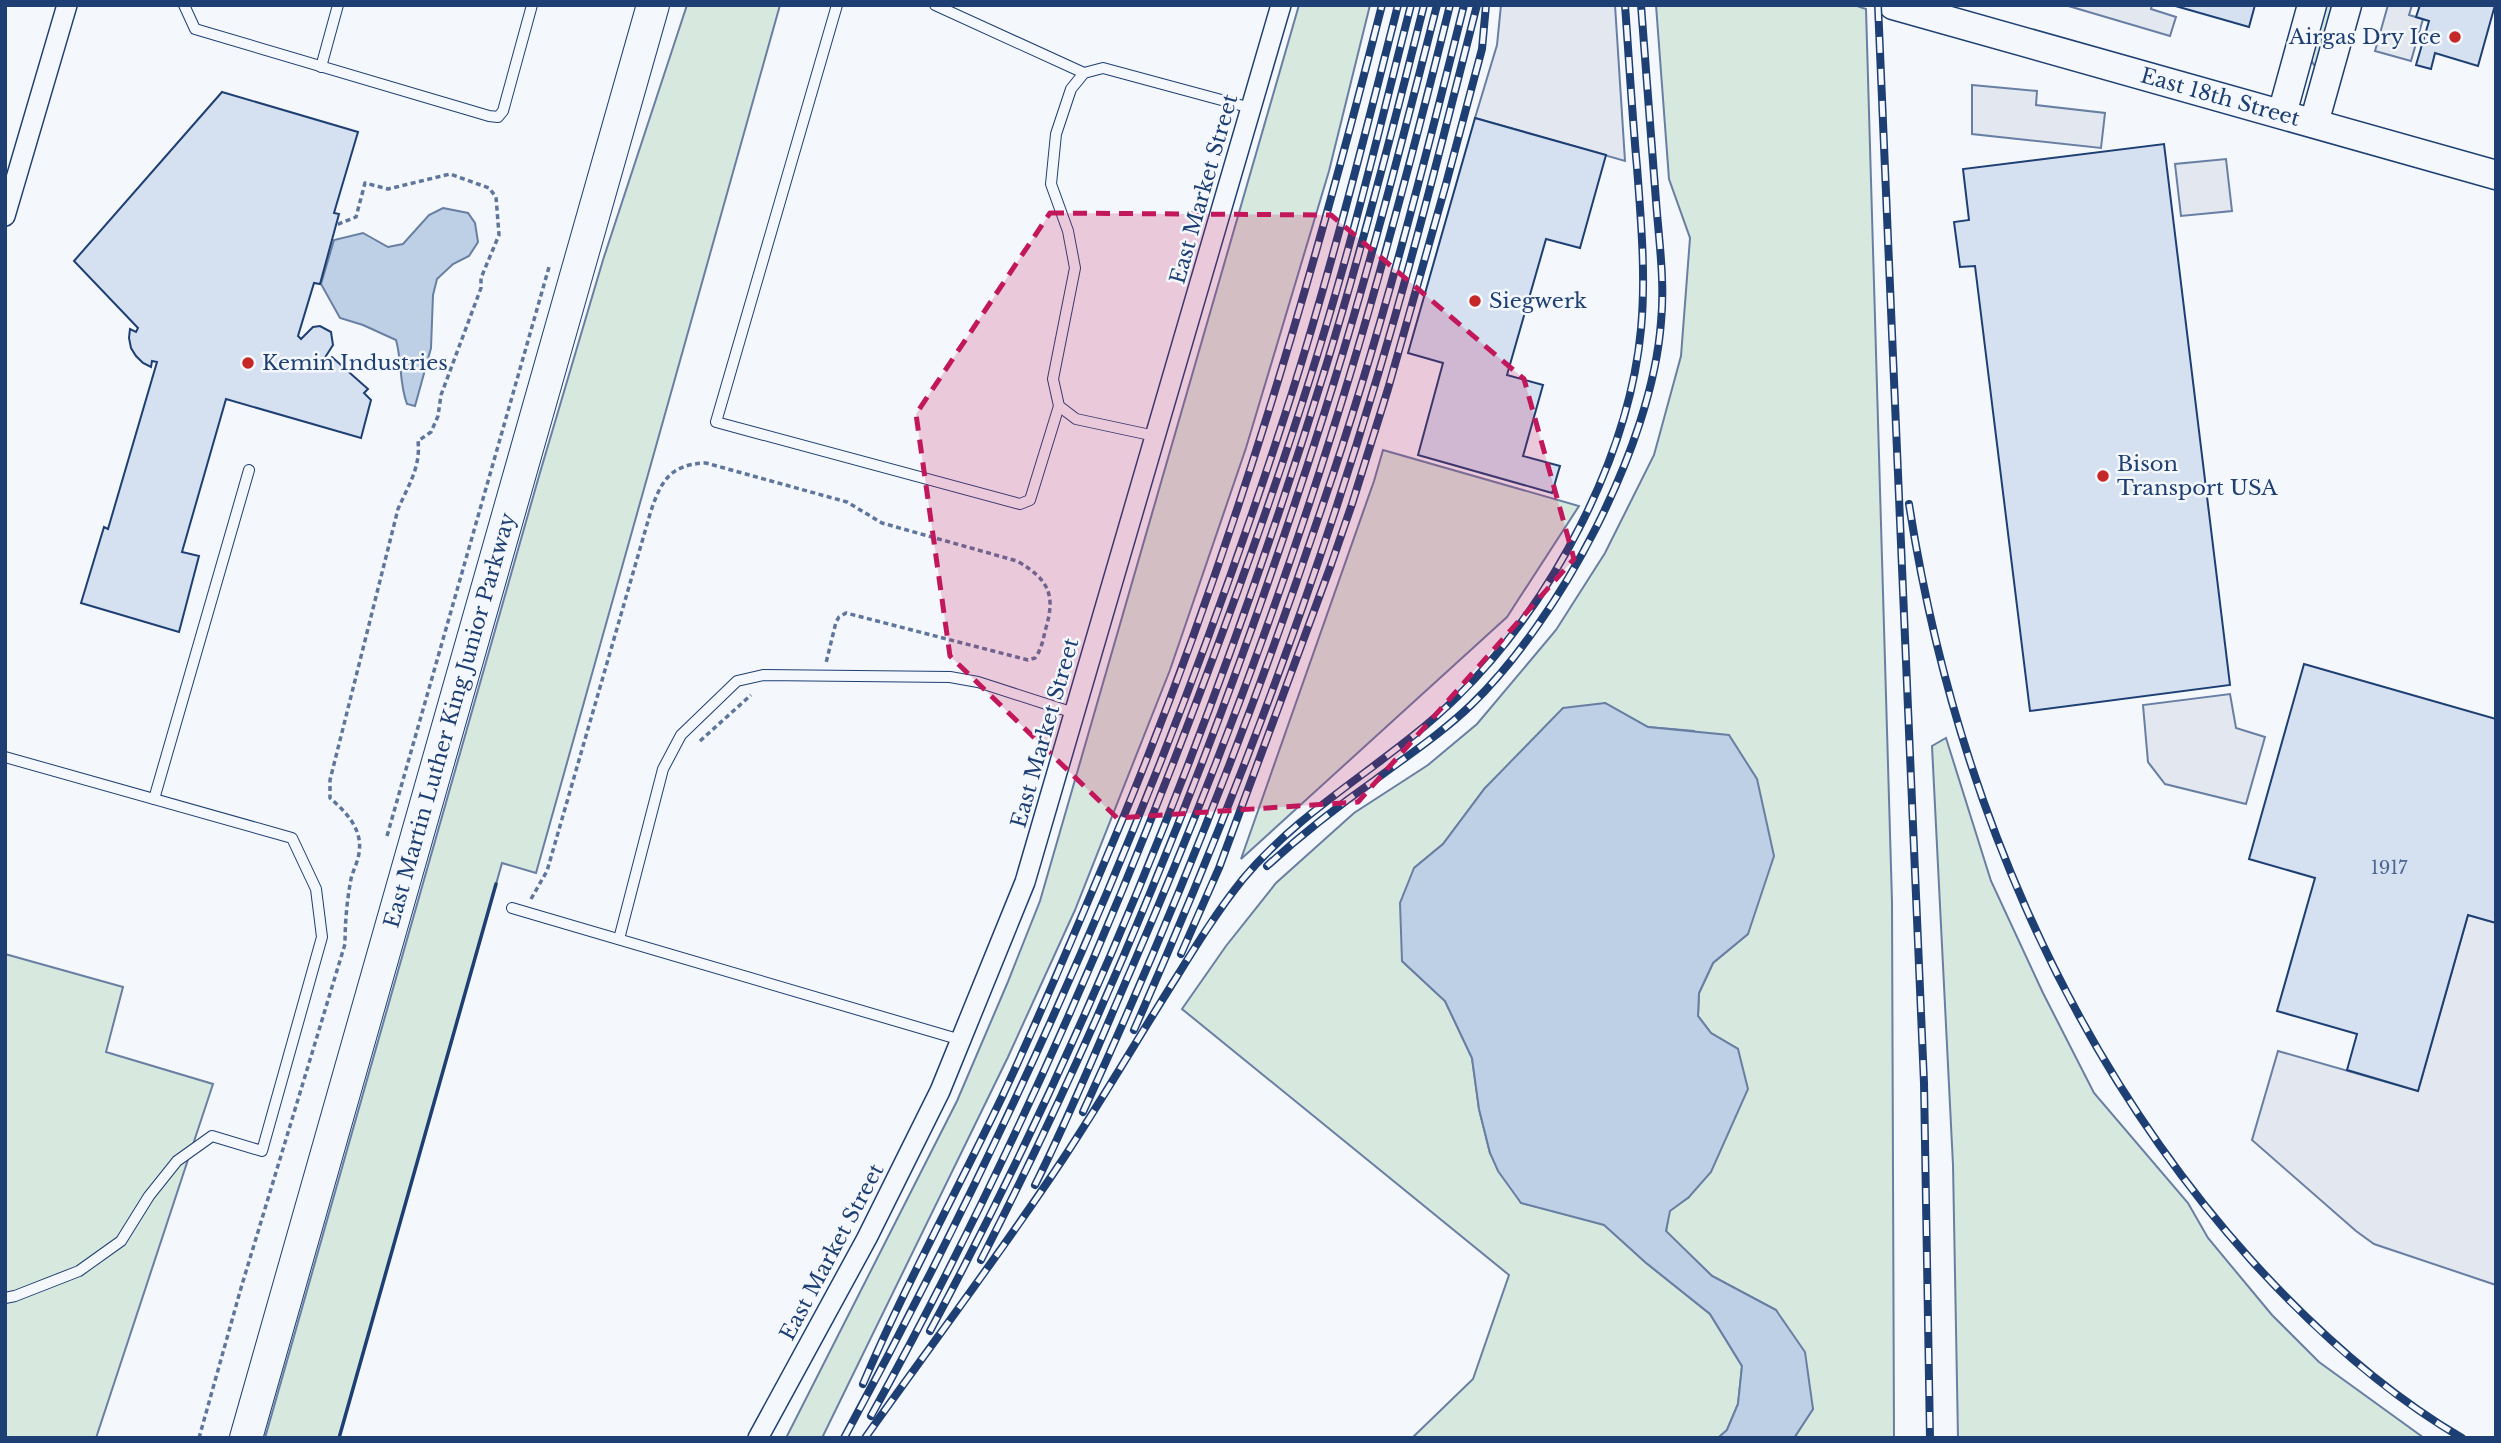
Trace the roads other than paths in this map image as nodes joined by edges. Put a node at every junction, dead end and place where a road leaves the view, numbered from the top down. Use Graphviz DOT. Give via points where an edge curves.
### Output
graph roads {
  1 [pos="66,5"];
  2 [pos="184,5"];
  3 [pos="338,5"];
  4 [pos="532,5"];
  5 [pos="653,5"];
  6 [pos="837,5"];
  7 [pos="935,5"];
  8 [pos="1281,5"];
  9 [pos="1894,5"];
  10 [pos="2312,5"];
  11 [pos="2347,5"];
  12 [pos="321,67"];
  13 [pos="1084,73"];
  14 [pos="1251,108"];
  15 [pos="2282,114"];
  16 [pos="2314,123"];
  17 [pos="2496,175"];
  18 [pos="5,216"];
  19 [pos="1059,406"];
  20 [pos="1155,436"];
  21 [pos="249,470"];
  22 [pos="1074,713"];
  23 [pos="5,757"];
  24 [pos="153,799"];
  25 [pos="512,908"];
  26 [pos="619,939"];
  27 [pos="961,1040"];
  28 [pos="5,1298"];
  29 [pos="246,1438"];
  30 [pos="758,1438"];
  1 -- 18 [label="street"];
  2 -- 12 [label="lane" via="195,29"];
  3 -- 12 [label="lane"];
  4 -- 12 [label="lane" via="498,117"];
  5 -- 29 [label="main road, East Martin Luther King Junior Parkway"];
  6 -- 19 [label="lane" via="716,422 1020,503 1030,500"];
  7 -- 13 [label="lane"];
  8 -- 14 [label="street, East Market Street"];
  9 -- 15 [label="street, East 18th Street"];
  10 -- 15 [label="street"];
  11 -- 16 [label="street"];
  13 -- 14 [label="lane" via="1103,68"];
  13 -- 19 [label="lane" via="1071,89 1056,134 1051,184 1068,231 1074,268 1053,379"];
  14 -- 20 [label="street, East Market Street"];
  15 -- 16 [label="street, East 18th Street"];
  16 -- 17 [label="street, East 18th Street"];
  19 -- 20 [label="lane" via="1076,418"];
  20 -- 22 [label="street, East Market Street"];
  21 -- 24 [label="lane"];
  22 -- 26 [label="lane" via="950,677 763,675 737,681 681,735 663,769"];
  22 -- 27 [label="street, East Market Street" via="1025,882"];
  23 -- 24 [label="lane"];
  24 -- 28 [label="lane" via="292,838 317,889 322,937 262,1151 212,1136 177,1161 121,1241 79,1271"];
  25 -- 26 [label="lane"];
  26 -- 27 [label="lane"];
  27 -- 30 [label="street, East Market Street" via="867,1238"];
}
